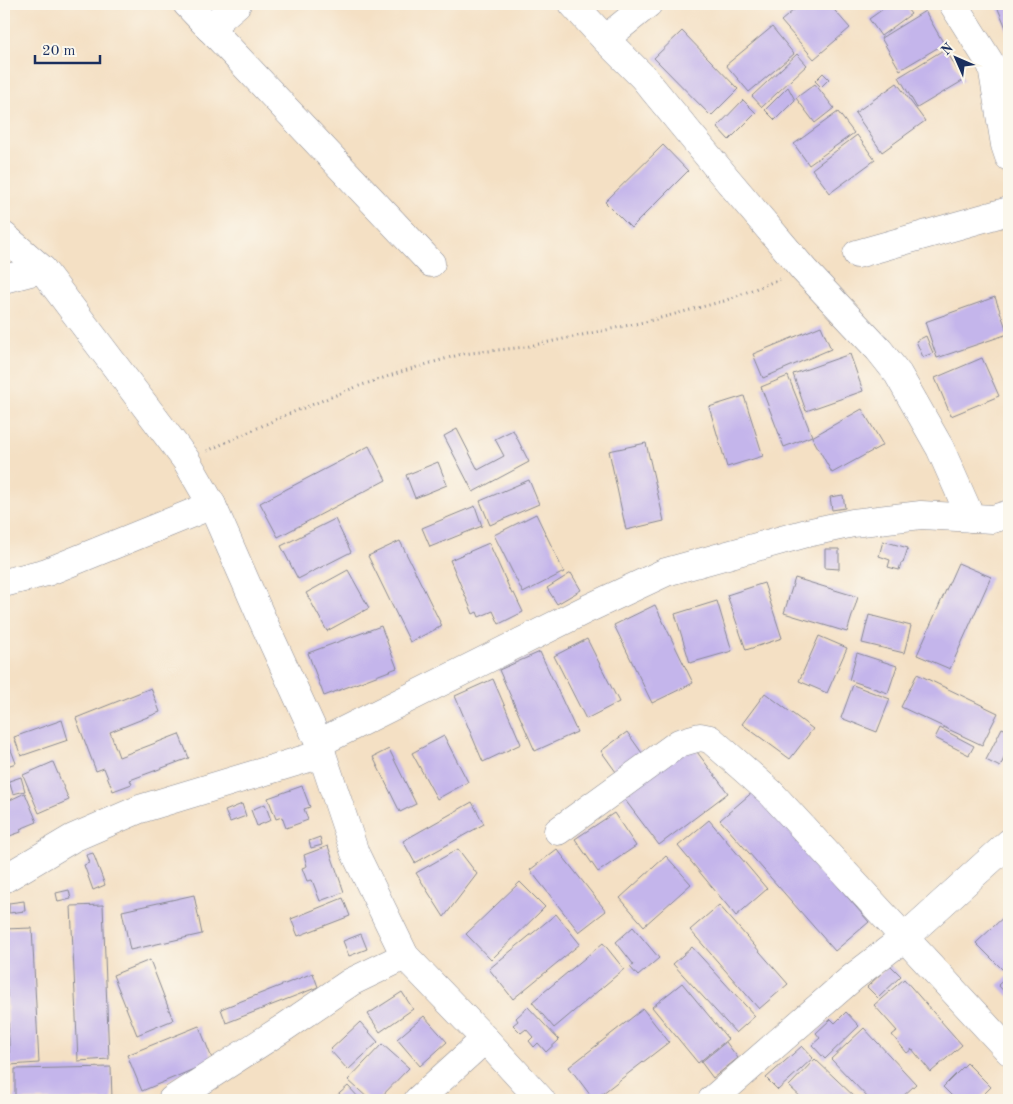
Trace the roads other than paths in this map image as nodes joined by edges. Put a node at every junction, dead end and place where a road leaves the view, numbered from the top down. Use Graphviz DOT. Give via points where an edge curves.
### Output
graph roads {
  1 [pos="187,4"];
  2 [pos="237,4"];
  3 [pos="573,4"];
  4 [pos="648,4"];
  5 [pos="953,4"];
  6 [pos="209,28"];
  7 [pos="606,39"];
  8 [pos="1009,157"];
  9 [pos="1009,211"];
  10 [pos="4,236"];
  11 [pos="857,254"];
  12 [pos="431,263"];
  13 [pos="42,269"];
  14 [pos="4,279"];
  15 [pos="212,505"];
  16 [pos="1009,514"];
  17 [pos="971,518"];
  18 [pos="4,583"];
  19 [pos="321,748"];
  20 [pos="558,832"];
  21 [pos="1009,843"];
  22 [pos="4,880"];
  23 [pos="904,938"];
  24 [pos="405,956"];
  25 [pos="485,1039"];
  26 [pos="1009,1051"];
  27 [pos="172,1100"];
  28 [pos="418,1100"];
  29 [pos="541,1100"];
  30 [pos="712,1100"];
  1 -- 6 [label="street"];
  2 -- 6 [label="street"];
  3 -- 7 [label="street"];
  4 -- 7 [label="street"];
  5 -- 8 [label="street" via="992,66"];
  6 -- 12 [label="street"];
  7 -- 17 [label="street" via="643,76 804,270 898,374 940,448"];
  9 -- 11 [label="street"];
  10 -- 13 [label="street"];
  13 -- 14 [label="street"];
  13 -- 15 [label="street" via="186,460"];
  15 -- 18 [label="street" via="47,572"];
  15 -- 19 [label="street"];
  16 -- 17 [label="street" via="992,519"];
  17 -- 19 [label="street" via="921,515 853,523 666,572 587,608"];
  19 -- 22 [label="street" via="140,809 73,838"];
  19 -- 24 [label="street" via="355,853"];
  20 -- 23 [label="street" via="679,743 700,737 710,739 771,793"];
  21 -- 23 [label="street"];
  23 -- 26 [label="street"];
  23 -- 30 [label="street" via="852,978"];
  24 -- 25 [label="street"];
  24 -- 27 [label="street" via="351,982"];
  25 -- 28 [label="street"];
  25 -- 29 [label="street"];
}
